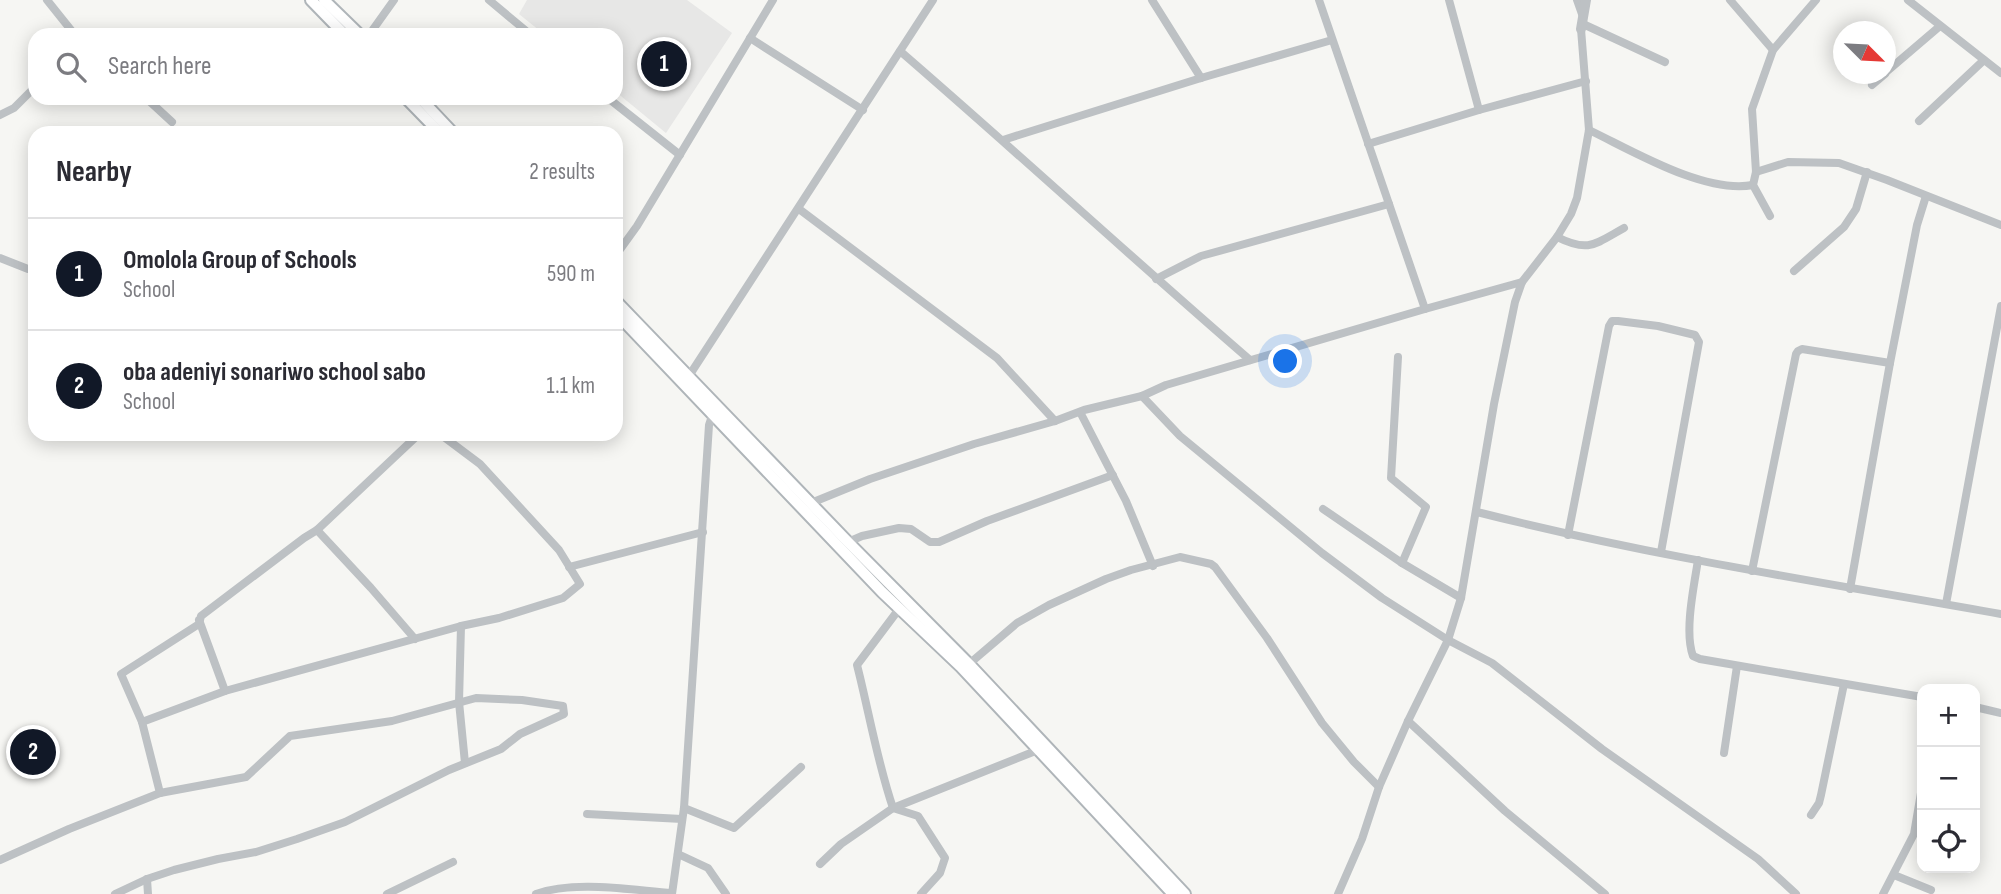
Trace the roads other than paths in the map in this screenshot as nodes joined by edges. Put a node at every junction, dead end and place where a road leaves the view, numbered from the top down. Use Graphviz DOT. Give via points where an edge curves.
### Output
graph roads {
  1 [pos="47,0"];
  2 [pos="311,0"];
  3 [pos="324,0"];
  4 [pos="394,0"];
  5 [pos="489,0"];
  6 [pos="773,0"];
  7 [pos="933,0"];
  8 [pos="1152,0"];
  9 [pos="1319,0"];
  10 [pos="1449,0"];
  11 [pos="1577,0"];
  12 [pos="1586,0"];
  13 [pos="1730,0"];
  14 [pos="1816,0"];
  15 [pos="1908,0"];
  16 [pos="1582,24"];
  17 [pos="1940,26"];
  18 [pos="69,28"];
  19 [pos="338,28"];
  20 [pos="353,28"];
  21 [pos="374,28"];
  22 [pos="523,28"];
  23 [pos="750,38"];
  24 [pos="1332,40"];
  25 [pos="1773,50"];
  26 [pos="900,51"];
  27 [pos="1984,60"];
  28 [pos="1665,62"];
  29 [pos="1896,64"];
  30 [pos="2001,72"];
  31 [pos="1201,78"];
  32 [pos="1586,81"];
  33 [pos="28,94"];
  34 [pos="154,105"];
  35 [pos="413,105"];
  36 [pos="427,105"];
  37 [pos="617,105"];
  38 [pos="863,110"];
  39 [pos="1479,110"];
  40 [pos="0,115"];
  41 [pos="1919,121"];
  42 [pos="172,122"];
  43 [pos="433,126"];
  44 [pos="446,126"];
  45 [pos="1589,130"];
  46 [pos="1003,140"];
  47 [pos="1368,144"];
  48 [pos="680,155"];
  49 [pos="1756,172"];
  50 [pos="1867,172"];
  51 [pos="1753,186"];
  52 [pos="1926,195"];
  53 [pos="1389,204"];
  54 [pos="799,209"];
  55 [pos="1770,216"];
  56 [pos="2001,225"];
  57 [pos="1624,228"];
  58 [pos="1556,237"];
  59 [pos="623,245"];
  60 [pos="0,258"];
  61 [pos="28,269"];
  62 [pos="1794,271"];
  63 [pos="1156,279"];
  64 [pos="1522,282"];
  65 [pos="2001,306"];
  66 [pos="623,309"];
  67 [pos="1425,309"];
  68 [pos="623,320"];
  69 [pos="1398,357"];
  70 [pos="1250,360"];
  71 [pos="1890,363"];
  72 [pos="686,381"];
  73 [pos="1142,396"];
  74 [pos="1080,412"];
  75 [pos="712,415"];
  76 [pos="1055,421"];
  77 [pos="412,441"];
  78 [pos="449,441"];
  79 [pos="1113,475"];
  80 [pos="811,503"];
  81 [pos="1323,509"];
  82 [pos="1477,512"];
  83 [pos="317,530"];
  84 [pos="703,532"];
  85 [pos="1568,535"];
  86 [pos="848,542"];
  87 [pos="1661,552"];
  88 [pos="1698,560"];
  89 [pos="1402,563"];
  90 [pos="1153,566"];
  91 [pos="569,567"];
  92 [pos="1752,570"];
  93 [pos="1850,589"];
  94 [pos="1461,598"];
  95 [pos="1946,604"];
  96 [pos="899,608"];
  97 [pos="2001,614"];
  98 [pos="199,620"];
  99 [pos="461,625"];
  100 [pos="415,639"];
  101 [pos="1448,640"];
  102 [pos="969,664"];
  103 [pos="1737,666"];
  104 [pos="1844,684"];
  105 [pos="225,691"];
  106 [pos="1917,696"];
  107 [pos="459,702"];
  108 [pos="1980,708"];
  109 [pos="2001,713"];
  110 [pos="1408,721"];
  111 [pos="142,722"];
  112 [pos="1038,750"];
  113 [pos="1724,753"];
  114 [pos="465,763"];
  115 [pos="802,767"];
  116 [pos="1379,787"];
  117 [pos="160,793"];
  118 [pos="684,808"];
  119 [pos="893,808"];
  120 [pos="1918,810"];
  121 [pos="587,814"];
  122 [pos="1811,815"];
  123 [pos="682,819"];
  124 [pos="678,854"];
  125 [pos="0,860"];
  126 [pos="453,862"];
  127 [pos="820,864"];
  128 [pos="1895,875"];
  129 [pos="148,878"];
  130 [pos="1167,889"];
  131 [pos="1931,890"];
  132 [pos="672,893"];
  133 [pos="115,894"];
  134 [pos="148,894"];
  135 [pos="387,894"];
  136 [pos="536,894"];
  137 [pos="726,894"];
  138 [pos="921,894"];
  139 [pos="1185,894"];
  140 [pos="1338,894"];
  141 [pos="1605,894"];
  142 [pos="1796,894"];
  143 [pos="1884,894"];
  1 -- 18 [label="street"];
  2 -- 19 [label="main road"];
  3 -- 20 [label="main road"];
  4 -- 21 [label="street"];
  5 -- 22 [label="street"];
  6 -- 23 [label="street"];
  7 -- 26 [label="street"];
  8 -- 31 [label="street"];
  9 -- 24 [label="street"];
  10 -- 39 [label="street"];
  11 -- 16 [label="street"];
  12 -- 16 [label="street"];
  13 -- 25 [label="street"];
  14 -- 25 [label="street"];
  15 -- 17 [label="street"];
  16 -- 28 [label="street"];
  16 -- 32 [label="street"];
  17 -- 27 [label="street"];
  17 -- 29 [label="street"];
  23 -- 38 [label="street"];
  23 -- 48 [label="street"];
  24 -- 31 [label="street"];
  24 -- 47 [label="street"];
  25 -- 49 [label="street" via="1752,109"];
  26 -- 38 [label="street"];
  26 -- 46 [label="street"];
  27 -- 30 [label="street"];
  27 -- 41 [label="street"];
  31 -- 46 [label="street"];
  32 -- 39 [label="street"];
  32 -- 45 [label="street"];
  33 -- 40 [label="street"];
  34 -- 42 [label="street"];
  35 -- 43 [label="main road"];
  36 -- 44 [label="main road"];
  37 -- 48 [label="street"];
  38 -- 54 [label="street"];
  39 -- 47 [label="street"];
  45 -- 51 [label="street" via="1679,173 1733,188"];
  45 -- 58 [label="street" via="1577,198"];
  46 -- 63 [label="street"];
  47 -- 53 [label="street"];
  48 -- 59 [label="street"];
  49 -- 50 [label="street" via="1807,161 1839,163"];
  49 -- 51 [label="street"];
  50 -- 52 [label="street"];
  50 -- 62 [label="street" via="1856,209 1844,227"];
  51 -- 55 [label="street"];
  52 -- 56 [label="street"];
  52 -- 71 [label="street"];
  53 -- 63 [label="street" via="1201,256"];
  53 -- 67 [label="street"];
  54 -- 72 [label="street"];
  54 -- 76 [label="street" via="997,358"];
  57 -- 58 [label="street" via="1584,246"];
  58 -- 64 [label="street"];
  60 -- 61 [label="street"];
  63 -- 70 [label="street"];
  64 -- 67 [label="street"];
  64 -- 82 [label="street" via="1494,404"];
  65 -- 95 [label="street"];
  66 -- 72 [label="main road"];
  67 -- 70 [label="street"];
  68 -- 72 [label="main road"];
  69 -- 89 [label="street" via="1391,478 1426,507"];
  70 -- 73 [label="street"];
  71 -- 92 [label="street" via="1802,349 1796,354"];
  71 -- 93 [label="street"];
  72 -- 75 [label="main road"];
  72 -- 80 [label="main road"];
  73 -- 74 [label="street"];
  73 -- 101 [label="street" via="1180,436 1322,553"];
  74 -- 76 [label="street"];
  74 -- 79 [label="street"];
  75 -- 84 [label="street"];
  75 -- 96 [label="main road"];
  76 -- 80 [label="street" via="964,447"];
  77 -- 83 [label="street"];
  78 -- 91 [label="street" via="480,464 559,550"];
  79 -- 86 [label="street" via="939,542 899,528"];
  79 -- 90 [label="street"];
  80 -- 86 [label="main road"];
  81 -- 89 [label="street"];
  82 -- 85 [label="street"];
  82 -- 94 [label="street"];
  83 -- 98 [label="street"];
  83 -- 100 [label="street"];
  84 -- 91 [label="street"];
  84 -- 118 [label="street"];
  85 -- 87 [label="street"];
  85 -- 87 [label="street" via="1609,326 1612,321 1658,326 1695,335 1699,342"];
  86 -- 102 [label="main road"];
  87 -- 88 [label="street"];
  88 -- 92 [label="street"];
  88 -- 103 [label="street" via="1690,609 1690,650 1700,659"];
  89 -- 94 [label="street"];
  90 -- 102 [label="street" via="1106,579 1049,605 1017,624"];
  90 -- 116 [label="street" via="1180,557 1215,567 1322,723"];
  91 -- 99 [label="street" via="580,584 563,598"];
  92 -- 93 [label="street"];
  93 -- 95 [label="street"];
  94 -- 101 [label="street"];
  95 -- 97 [label="street"];
  96 -- 112 [label="main road"];
  96 -- 119 [label="street" via="857,665"];
  98 -- 105 [label="street"];
  98 -- 111 [label="street" via="121,674"];
  99 -- 100 [label="street"];
  99 -- 107 [label="street"];
  100 -- 105 [label="street"];
  101 -- 110 [label="street"];
  101 -- 142 [label="street" via="1492,663 1602,749 1758,859"];
  102 -- 130 [label="main road"];
  103 -- 104 [label="street"];
  103 -- 113 [label="street"];
  104 -- 106 [label="street"];
  104 -- 122 [label="street" via="1819,803"];
  105 -- 111 [label="street"];
  107 -- 114 [label="street"];
  107 -- 114 [label="street" via="522,700 563,706 564,714 520,734 501,750"];
  107 -- 117 [label="street" via="392,721 290,736 246,777"];
  108 -- 109 [label="street"];
  110 -- 116 [label="street"];
  110 -- 141 [label="street" via="1505,811"];
  111 -- 117 [label="street"];
  112 -- 119 [label="street"];
  112 -- 130 [label="main road"];
  114 -- 129 [label="street" via="345,822 256,852"];
  115 -- 118 [label="street" via="734,828"];
  116 -- 140 [label="street"];
  117 -- 125 [label="street"];
  118 -- 123 [label="street"];
  119 -- 127 [label="street"];
  119 -- 138 [label="street" via="918,816 945,858 940,873"];
  120 -- 128 [label="street" via="1914,834"];
  121 -- 123 [label="street"];
  123 -- 124 [label="street"];
  124 -- 132 [label="street"];
  124 -- 137 [label="street" via="708,868"];
  126 -- 135 [label="street"];
  128 -- 131 [label="street"];
  128 -- 143 [label="street"];
  129 -- 133 [label="street"];
  129 -- 134 [label="street"];
  130 -- 139 [label="main road"];
  132 -- 136 [label="street" via="572,887"];
}
